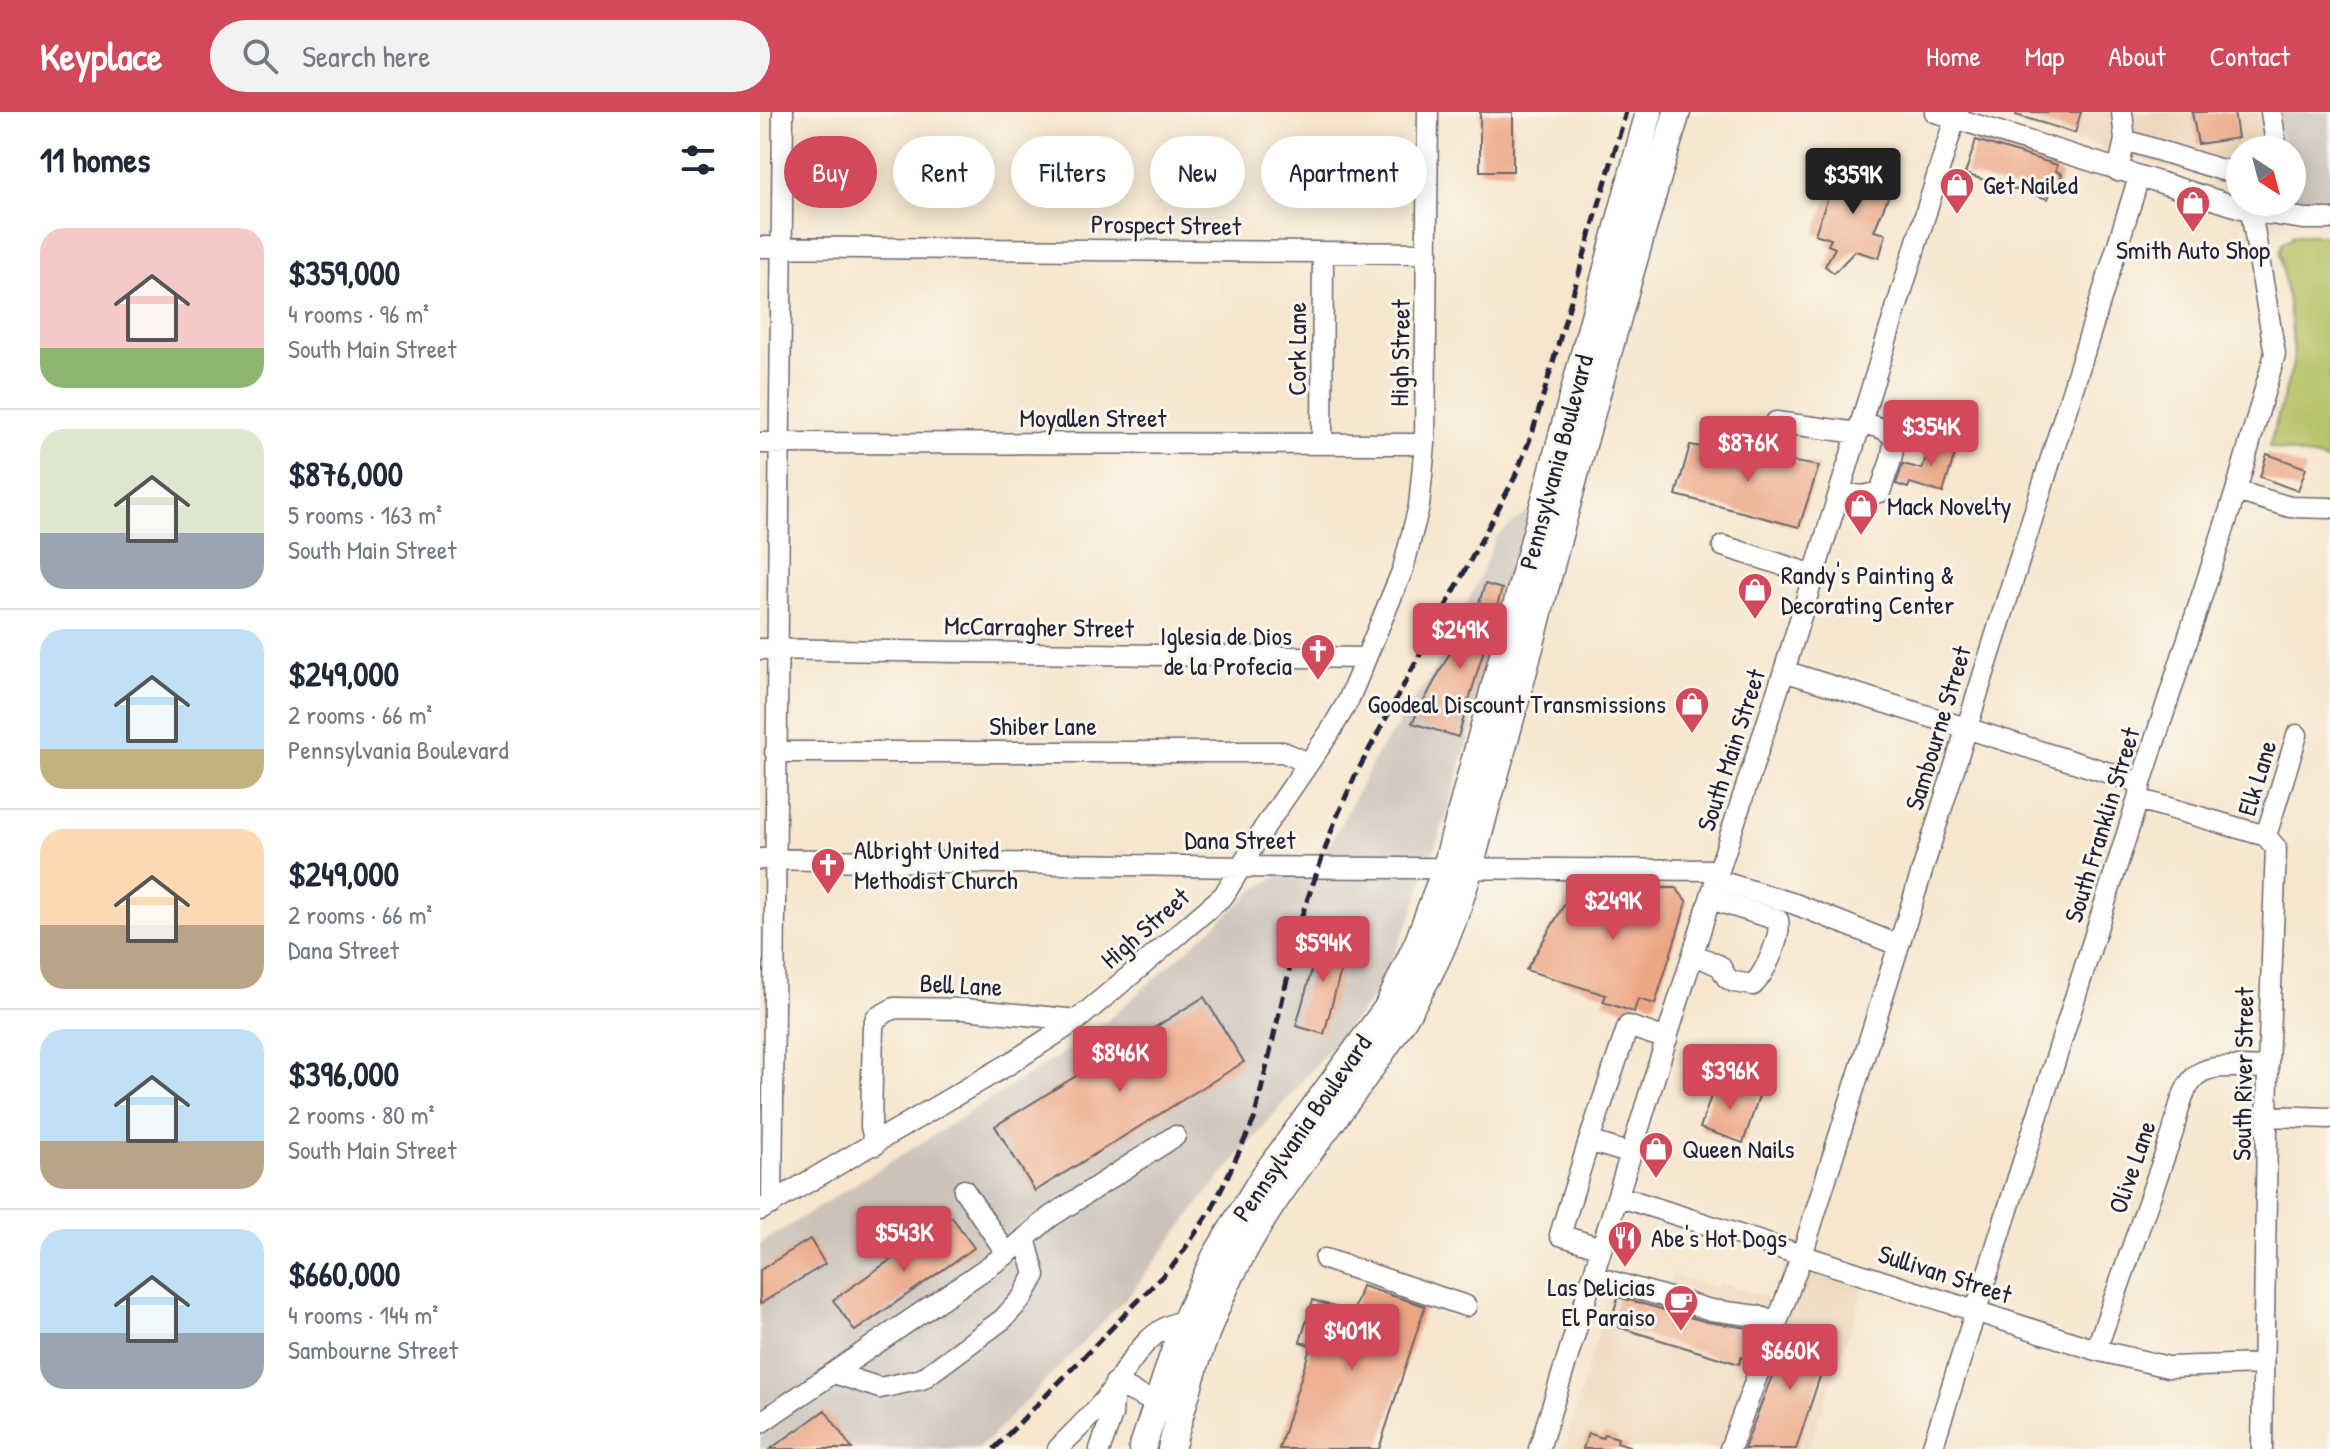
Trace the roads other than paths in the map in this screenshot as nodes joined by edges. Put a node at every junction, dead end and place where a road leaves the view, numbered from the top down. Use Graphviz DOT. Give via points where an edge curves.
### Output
graph roads {
  1 [pos="783,112"];
  2 [pos="1428,112"];
  3 [pos="1649,112"];
  4 [pos="1677,112"];
  5 [pos="2122,112"];
  6 [pos="2271,112"];
  7 [pos="1949,114"];
  8 [pos="2275,136"];
  9 [pos="2125,140"];
  10 [pos="2226,170"];
  11 [pos="2118,171"];
  12 [pos="2139,177"];
  13 [pos="2226,203"];
  14 [pos="2306,214"];
  15 [pos="2244,216"];
  16 [pos="2330,219"];
  17 [pos="760,247"];
  18 [pos="783,247"];
  19 [pos="1323,253"];
  20 [pos="1428,253"];
  21 [pos="1776,422"];
  22 [pos="1860,428"];
  23 [pos="770,443"];
  24 [pos="1322,444"];
  25 [pos="1425,444"];
  26 [pos="2236,491"];
  27 [pos="1839,493"];
  28 [pos="2330,508"];
  29 [pos="1723,546"];
  30 [pos="1814,575"];
  31 [pos="768,649"];
  32 [pos="1365,658"];
  33 [pos="1784,671"];
  34 [pos="1966,727"];
  35 [pos="2297,735"];
  36 [pos="775,752"];
  37 [pos="1308,763"];
  38 [pos="2140,791"];
  39 [pos="2266,836"];
  40 [pos="767,860"];
  41 [pos="1241,867"];
  42 [pos="1458,867"];
  43 [pos="1715,883"];
  44 [pos="1898,945"];
  45 [pos="1693,954"];
  46 [pos="766,1008"];
  47 [pos="1077,1020"];
  48 [pos="1667,1039"];
  49 [pos="2268,1068"];
  50 [pos="2268,1116"];
  51 [pos="2330,1118"];
  52 [pos="766,1125"];
  53 [pos="1175,1136"];
  54 [pos="1589,1141"];
  55 [pos="875,1145"];
  56 [pos="1631,1154"];
  57 [pos="964,1190"];
  58 [pos="1618,1196"];
  59 [pos="766,1207"];
  60 [pos="1025,1238"];
  61 [pos="1601,1248"];
  62 [pos="1007,1254"];
  63 [pos="1802,1255"];
  64 [pos="1325,1259"];
  65 [pos="1593,1276"];
  66 [pos="1466,1306"];
  67 [pos="1975,1311"];
  68 [pos="1185,1321"];
  69 [pos="1776,1323"];
  70 [pos="2096,1350"];
  71 [pos="2263,1364"];
  72 [pos="834,1373"];
  73 [pos="1115,1383"];
  74 [pos="1156,1403"];
  75 [pos="760,1423"];
  76 [pos="1058,1449"];
  77 [pos="1100,1449"];
  78 [pos="1142,1449"];
  79 [pos="1171,1449"];
  80 [pos="1539,1449"];
  81 [pos="1730,1449"];
  82 [pos="1932,1449"];
  83 [pos="2262,1449"];
  1 -- 18 [label="street"];
  2 -- 20 [label="street, High Street"];
  3 -- 42 [label="main road, Pennsylvania Boulevard"];
  4 -- 42 [label="main road, Pennsylvania Boulevard" via="1519,692"];
  5 -- 9 [label="street"];
  6 -- 8 [label="street"];
  7 -- 11 [label="street"];
  7 -- 22 [label="street, South Main Street"];
  9 -- 10 [label="street"];
  9 -- 11 [label="street"];
  11 -- 12 [label="street"];
  12 -- 13 [label="street"];
  12 -- 34 [label="street, Sambourne Street"];
  14 -- 16 [label="street"];
  15 -- 26 [label="street, South Franklin Street" via="2275,354"];
  17 -- 18 [label="street, Prospect Street"];
  18 -- 19 [label="street, Prospect Street"];
  18 -- 23 [label="street"];
  19 -- 20 [label="street, Prospect Street"];
  19 -- 24 [label="street, Cork Lane"];
  20 -- 25 [label="street, High Street"];
  21 -- 22 [label="street"];
  22 -- 27 [label="street, South Main Street"];
  22 -- 27 [label="street" via="1883,429 1895,437 1886,481 1880,492"];
  23 -- 24 [label="street, Moyallen Street"];
  23 -- 31 [label="street"];
  24 -- 25 [label="street, Moyallen Street"];
  25 -- 32 [label="street, High Street" via="1412,539"];
  26 -- 28 [label="street" via="2290,507"];
  26 -- 38 [label="street, South Franklin Street"];
  27 -- 30 [label="street, South Main Street"];
  29 -- 30 [label="street"];
  30 -- 33 [label="street, South Main Street"];
  31 -- 32 [label="street, McCarragher Street"];
  31 -- 36 [label="street"];
  32 -- 37 [label="street, High Street" via="1348,701"];
  33 -- 34 [label="street"];
  33 -- 43 [label="street, South Main Street"];
  34 -- 38 [label="street"];
  34 -- 44 [label="street, Sambourne Street"];
  35 -- 39 [label="street, Elk Lane"];
  36 -- 37 [label="street, Shiber Lane" via="1283,752"];
  36 -- 40 [label="street"];
  37 -- 41 [label="street, High Street"];
  38 -- 39 [label="street"];
  38 -- 67 [label="street, South Franklin Street"];
  39 -- 49 [label="street, South River Street" via="2276,848"];
  40 -- 41 [label="street, Dana Street"];
  40 -- 46 [label="street"];
  41 -- 42 [label="street, Dana Street"];
  41 -- 47 [label="street, High Street" via="1224,895"];
  42 -- 43 [label="street, Dana Street"];
  42 -- 68 [label="main road, Pennsylvania Boulevard" via="1387,1008 1262,1179 1215,1257"];
  42 -- 79 [label="main road, Pennsylvania Boulevard" via="1448,934 1421,992 1269,1210 1227,1281 1198,1354"];
  43 -- 44 [label="street" via="1795,904"];
  43 -- 45 [label="street, South Main Street"];
  43 -- 45 [label="street" via="1778,920 1779,931 1764,973 1753,985 1734,982 1720,966"];
  44 -- 63 [label="street, Sambourne Street"];
  45 -- 48 [label="street, South Main Street"];
  46 -- 52 [label="street"];
  47 -- 55 [label="street, High Street"];
  47 -- 55 [label="street, Bell Lane" via="894,1008 876,1018 871,1126"];
  48 -- 54 [label="street" via="1628,1026"];
  48 -- 56 [label="street, South Main Street"];
  49 -- 50 [label="street, South River Street"];
  49 -- 70 [label="street, Olive Lane" via="2216,1066 2198,1071 2189,1082"];
  50 -- 51 [label="street"];
  50 -- 71 [label="street, South River Street"];
  52 -- 59 [label="street"];
  53 -- 60 [label="street"];
  54 -- 56 [label="street"];
  54 -- 61 [label="street" via="1560,1235"];
  55 -- 59 [label="street, High Street"];
  56 -- 58 [label="street, South Main Street"];
  57 -- 62 [label="street"];
  58 -- 61 [label="street, South Main Street"];
  58 -- 63 [label="street, Sullivan Street"];
  60 -- 62 [label="street"];
  60 -- 72 [label="street" via="1035,1275 1022,1298 1003,1319 922,1379 880,1388"];
  61 -- 65 [label="street, South Main Street"];
  62 -- 72 [label="street"];
  63 -- 67 [label="street, Sullivan Street"];
  63 -- 69 [label="street, Sambourne Street"];
  64 -- 66 [label="street"];
  65 -- 69 [label="street" via="1699,1308"];
  65 -- 80 [label="street, South Main Street"];
  67 -- 70 [label="street, Sullivan Street"];
  67 -- 82 [label="street, South Franklin Street"];
  68 -- 73 [label="street" via="1155,1332"];
  68 -- 74 [label="main road, Pennsylvania Boulevard"];
  69 -- 81 [label="street, Sambourne Street"];
  70 -- 71 [label="street, Sullivan Street" via="2168,1367"];
  71 -- 83 [label="street, South River Street"];
  72 -- 75 [label="street"];
  73 -- 74 [label="street"];
  73 -- 76 [label="street"];
  73 -- 77 [label="street" via="1112,1415"];
  74 -- 78 [label="main road, Pennsylvania Boulevard"];
}
